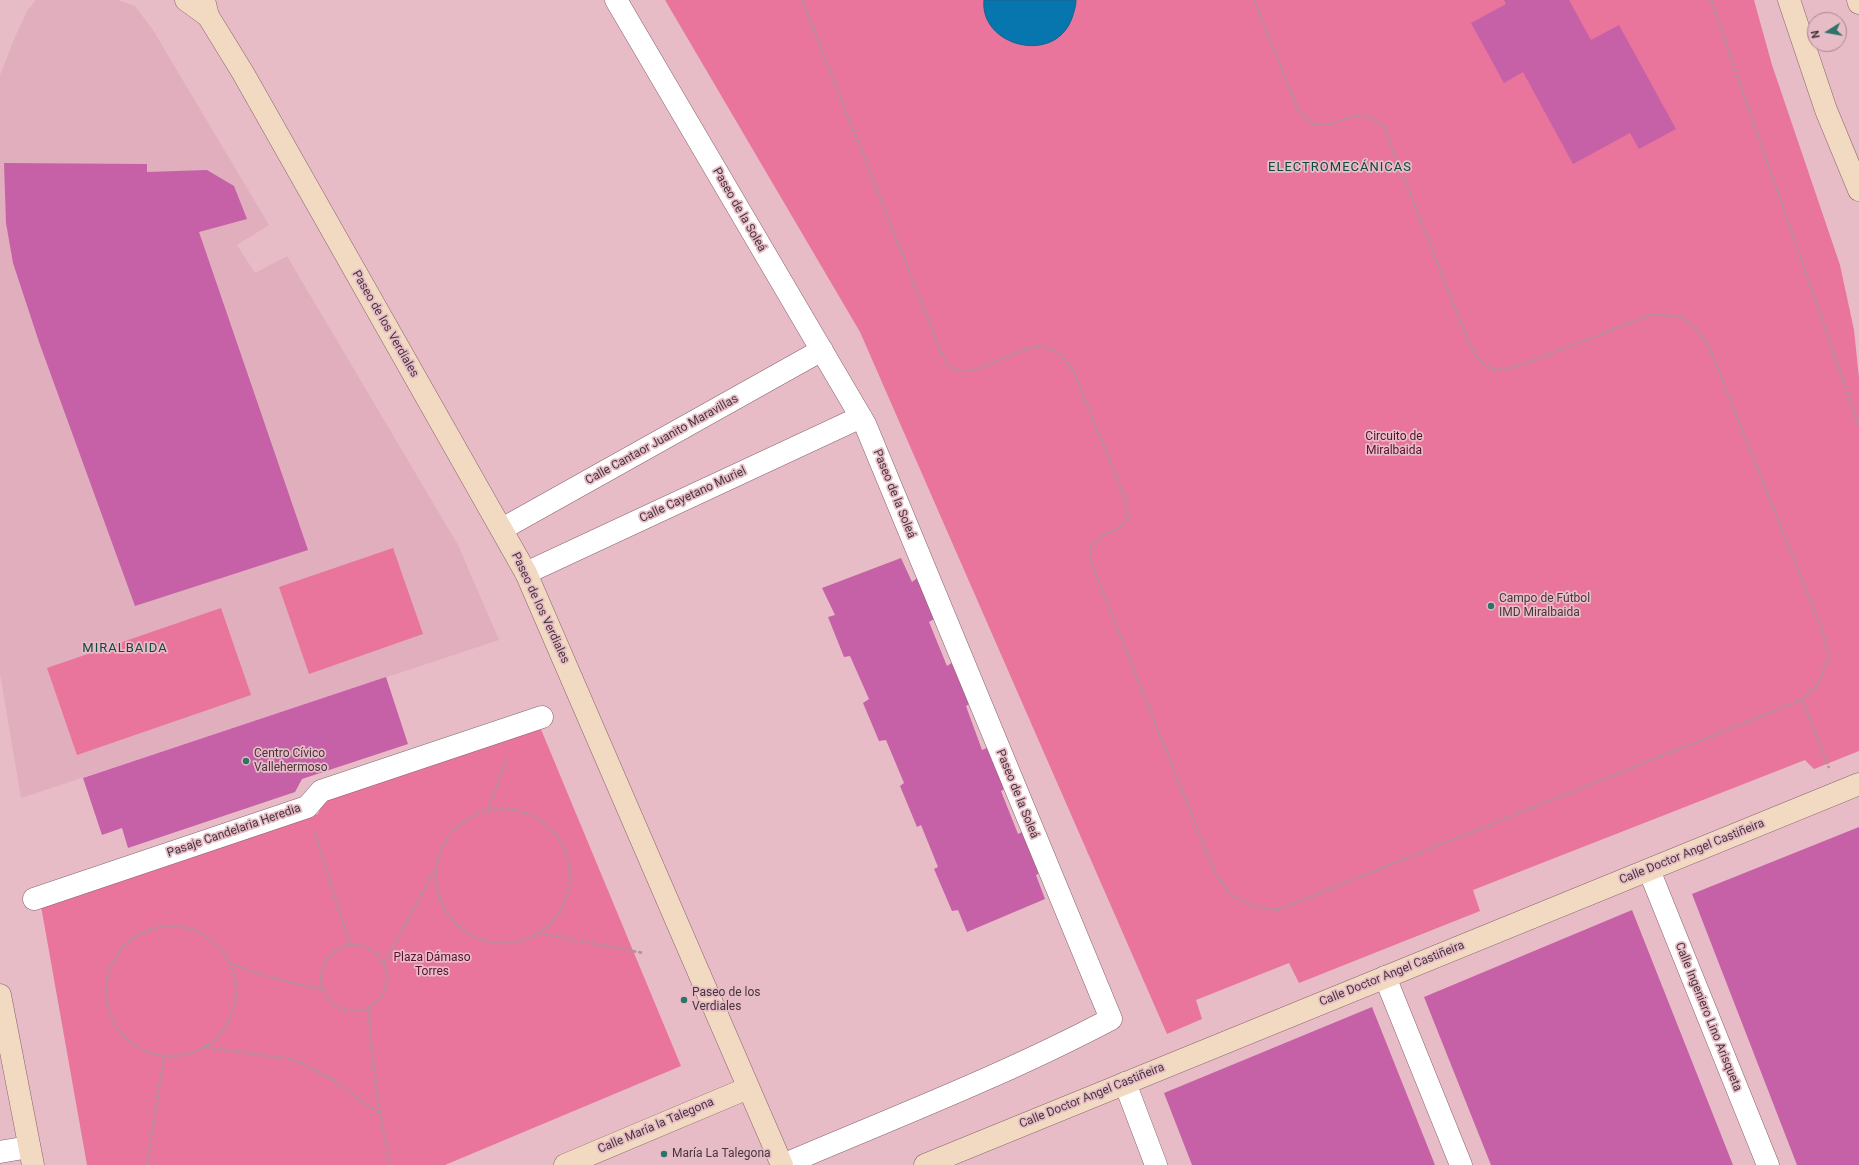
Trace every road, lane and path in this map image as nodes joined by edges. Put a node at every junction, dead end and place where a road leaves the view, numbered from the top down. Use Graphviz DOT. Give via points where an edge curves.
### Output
graph roads {
  1 [pos="186,0"];
  2 [pos="616,0"];
  3 [pos="802,0"];
  4 [pos="1254,0"];
  5 [pos="1711,0"];
  6 [pos="1789,0"];
  7 [pos="1858,0"];
  8 [pos="1859,3"];
  9 [pos="206,8"];
  10 [pos="1859,190"];
  11 [pos="822,350"];
  12 [pos="861,417"];
  13 [pos="1859,426"];
  14 [pos="502,529"];
  15 [pos="526,573"];
  16 [pos="1802,699"];
  17 [pos="542,717"];
  18 [pos="519,725"];
  19 [pos="1828,768"];
  20 [pos="1859,784"];
  21 [pos="307,807"];
  22 [pos="488,810"];
  23 [pos="436,869"];
  24 [pos="1649,870"];
  25 [pos="34,899"];
  26 [pos="538,932"];
  27 [pos="350,945"];
  28 [pos="643,953"];
  29 [pos="230,964"];
  30 [pos="384,964"];
  31 [pos="1385,977"];
  32 [pos="324,990"];
  33 [pos="0,995"];
  34 [pos="369,1008"];
  35 [pos="204,1047"];
  36 [pos="164,1055"];
  37 [pos="1124,1083"];
  38 [pos="748,1088"];
  39 [pos="380,1114"];
  40 [pos="0,1152"];
  41 [pos="31,1156"];
  42 [pos="147,1165"];
  43 [pos="390,1165"];
  44 [pos="564,1165"];
  45 [pos="783,1165"];
  46 [pos="925,1165"];
  47 [pos="1156,1165"];
  48 [pos="1461,1165"];
  49 [pos="1768,1165"];
  1 -- 9 [label="street, Paseo de los Verdiales"];
  2 -- 11 [label="street, Paseo de la Soleá"];
  3 -- 16 [label="path" via="948,365 961,372 971,371 1025,348 1046,347 1063,357 1073,370 1125,498 1128,518 1119,528 1100,536 1090,547 1090,560 1215,873 1231,895 1253,906 1276,910"];
  4 -- 16 [label="path" via="1298,110 1314,125 1331,124 1352,116 1368,116 1383,125 1471,348 1482,364 1496,370 1516,367 1653,314 1681,317 1698,330 1709,347 1822,630 1828,656 1819,683"];
  5 -- 13 [label="path"];
  6 -- 10 [label="street" via="1826,110"];
  7 -- 8 [label="street"];
  9 -- 14 [label="street, Paseo de los Verdiales"];
  11 -- 12 [label="street, Paseo de la Soleá"];
  11 -- 14 [label="street, Calle Cantaor Juanito Maravillas"];
  12 -- 15 [label="street, Calle Cayetano Muriel"];
  12 -- 45 [label="street, Paseo de la Soleá" via="1111,1019 964,1090"];
  14 -- 15 [label="street, Paseo de los Verdiales"];
  15 -- 38 [label="street, Paseo de los Verdiales"];
  16 -- 19 [label="path"];
  17 -- 18 [label="street, Pasaje Candelaria Heredia"];
  18 -- 21 [label="street, Pasaje Candelaria Heredia" via="320,791"];
  18 -- 22 [label="path"];
  20 -- 24 [label="street, Calle Doctor Angel Castiñeira"];
  21 -- 25 [label="street, Pasaje Candelaria Heredia"];
  21 -- 27 [label="path"];
  22 -- 23 [label="path" via="468,818 452,831 441,849"];
  22 -- 26 [label="path" via="510,809 531,815 550,828 563,845 570,866 569,888 562,909 548,926"];
  23 -- 26 [label="path" via="438,892 447,913 462,930 483,940 506,944 528,938"];
  23 -- 30 [label="path"];
  24 -- 31 [label="street, Calle Doctor Angel Castiñeira"];
  24 -- 49 [label="street, Calle Ingeniero Lino Arisqueta"];
  26 -- 28 [label="path"];
  27 -- 30 [label="path" via="361,945 370,949"];
  27 -- 32 [label="path" via="336,950 326,961 322,976"];
  29 -- 32 [label="path"];
  29 -- 35 [label="path" via="236,983 235,1002 229,1019 219,1035"];
  29 -- 36 [label="path" via="221,948 206,935 188,928 169,925 150,929 133,938 119,951 110,969 108,1007 116,1025 129,1039 145,1050"];
  30 -- 34 [label="path" via="386,986 382,996"];
  31 -- 37 [label="street, Calle Doctor Angel Castiñeira"];
  31 -- 48 [label="street"];
  32 -- 34 [label="path" via="336,1006 346,1010"];
  33 -- 41 [label="street"];
  34 -- 39 [label="path" via="371,1053"];
  35 -- 36 [label="path" via="192,1052"];
  35 -- 39 [label="path" via="296,1060 330,1078"];
  36 -- 42 [label="path"];
  37 -- 46 [label="street, Calle Doctor Angel Castiñeira"];
  37 -- 47 [label="street"];
  38 -- 44 [label="street, Calle María la Talegona"];
  38 -- 45 [label="street, Paseo de los Verdiales"];
  39 -- 43 [label="path"];
  40 -- 41 [label="street"];
}
